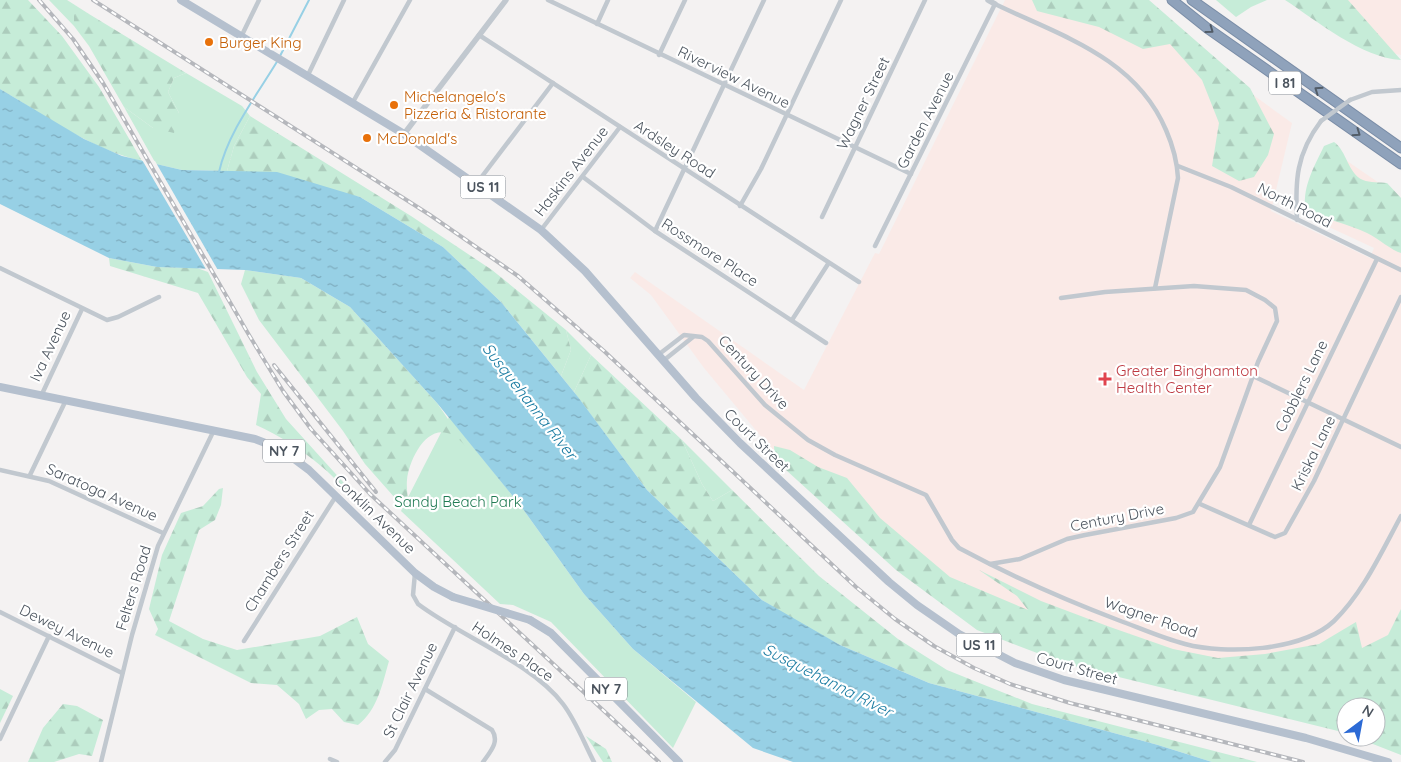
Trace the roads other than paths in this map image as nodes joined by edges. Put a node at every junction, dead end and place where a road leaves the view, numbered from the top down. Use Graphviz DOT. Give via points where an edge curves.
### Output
graph roads {
  1 [pos="181,0"];
  2 [pos="259,0"];
  3 [pos="344,0"];
  4 [pos="410,0"];
  5 [pos="506,0"];
  6 [pos="548,0"];
  7 [pos="608,0"];
  8 [pos="685,0"];
  9 [pos="764,0"];
  10 [pos="841,0"];
  11 [pos="925,0"];
  12 [pos="988,0"];
  13 [pos="1172,0"];
  14 [pos="1192,0"];
  15 [pos="995,4"];
  16 [pos="597,24"];
  17 [pos="242,35"];
  18 [pos="479,35"];
  19 [pos="659,54"];
  20 [pos="308,75"];
  21 [pos="553,84"];
  22 [pos="723,84"];
  23 [pos="1401,90"];
  24 [pos="353,102"];
  25 [pos="787,116"];
  26 [pos="620,127"];
  27 [pos="404,134"];
  28 [pos="855,147"];
  29 [pos="1401,148"];
  30 [pos="1401,164"];
  31 [pos="1178,166"];
  32 [pos="684,168"];
  33 [pos="911,174"];
  34 [pos="583,177"];
  35 [pos="477,183"];
  36 [pos="740,206"];
  37 [pos="822,217"];
  38 [pos="1298,220"];
  39 [pos="541,230"];
  40 [pos="655,231"];
  41 [pos="874,246"];
  42 [pos="1377,259"];
  43 [pos="828,264"];
  44 [pos="0,268"];
  45 [pos="1401,270"];
  46 [pos="859,282"];
  47 [pos="1155,288"];
  48 [pos="159,296"];
  49 [pos="1401,297"];
  50 [pos="1061,298"];
  51 [pos="82,308"];
  52 [pos="792,320"];
  53 [pos="826,343"];
  54 [pos="661,358"];
  55 [pos="1253,376"];
  56 [pos="0,386"];
  57 [pos="42,394"];
  58 [pos="67,399"];
  59 [pos="1308,402"];
  60 [pos="1343,420"];
  61 [pos="214,430"];
  62 [pos="1401,447"];
  63 [pos="0,470"];
  64 [pos="30,475"];
  65 [pos="336,496"];
  66 [pos="1200,504"];
  67 [pos="1401,516"];
  68 [pos="1249,525"];
  69 [pos="164,533"];
  70 [pos="989,564"];
  71 [pos="415,572"];
  72 [pos="0,612"];
  73 [pos="455,627"];
  74 [pos="49,636"];
  75 [pos="244,641"];
  76 [pos="122,673"];
  77 [pos="425,689"];
  78 [pos="0,739"];
  79 [pos="330,759"];
  80 [pos="101,762"];
  81 [pos="338,762"];
  82 [pos="385,762"];
  83 [pos="483,762"];
  84 [pos="594,762"];
  85 [pos="679,762"];
  86 [pos="1388,762"];
  1 -- 17 [label="main road, Court Street / US 11"];
  2 -- 17 [label="street"];
  3 -- 20 [label="street"];
  4 -- 24 [label="street"];
  5 -- 18 [label="street"];
  6 -- 16 [label="street, Riverview Avenue"];
  7 -- 16 [label="street"];
  8 -- 19 [label="street"];
  9 -- 22 [label="street"];
  10 -- 25 [label="street"];
  11 -- 28 [label="street, Wagner Street"];
  12 -- 15 [label="street"];
  13 -- 30 [label="highway, I 81, one-way"];
  29 -- 14 [label="highway, I 81, one-way"];
  15 -- 31 [label="street" via="1100,55 1127,74 1150,100 1172,144"];
  15 -- 33 [label="street, Garden Avenue"];
  16 -- 19 [label="street, Riverview Avenue"];
  17 -- 20 [label="main road, Court Street / US 11"];
  18 -- 21 [label="street, Ardsley Road"];
  18 -- 27 [label="street"];
  19 -- 22 [label="street, Riverview Avenue"];
  20 -- 24 [label="main road, Court Street / US 11"];
  21 -- 26 [label="street, Ardsley Road"];
  21 -- 35 [label="street"];
  22 -- 25 [label="street, Riverview Avenue"];
  22 -- 32 [label="street"];
  23 -- 38 [label="street, bridge" via="1372,92 1350,100 1321,121 1299,163 1296,180"];
  24 -- 27 [label="main road, Court Street / US 11"];
  25 -- 28 [label="street, Riverview Avenue"];
  25 -- 36 [label="street"];
  26 -- 32 [label="street, Ardsley Road"];
  26 -- 34 [label="street, Haskins Avenue"];
  27 -- 35 [label="main road, Court Street / US 11"];
  28 -- 33 [label="street, Riverview Avenue"];
  28 -- 37 [label="street, Wagner Street"];
  31 -- 38 [label="street, North Road" via="1232,187"];
  31 -- 47 [label="street"];
  32 -- 36 [label="street, Ardsley Road"];
  32 -- 40 [label="street"];
  33 -- 41 [label="street, Garden Avenue"];
  34 -- 39 [label="street, Haskins Avenue"];
  34 -- 40 [label="street, Rossmore Place"];
  35 -- 39 [label="main road, Court Street / US 11"];
  36 -- 43 [label="street, Ardsley Road"];
  38 -- 42 [label="street, North Road"];
  39 -- 54 [label="main road, Court Street / US 11" via="585,271"];
  40 -- 52 [label="street, Rossmore Place"];
  42 -- 45 [label="street, North Road"];
  42 -- 59 [label="street, Cobblers Lane"];
  43 -- 46 [label="street, Ardsley Road"];
  43 -- 52 [label="street"];
  44 -- 51 [label="street"];
  47 -- 50 [label="street, Century Drive"];
  47 -- 55 [label="street, Century Drive" via="1194,286 1246,290 1275,308 1277,321"];
  48 -- 51 [label="street" via="107,320"];
  49 -- 60 [label="street, Kriska Lane"];
  51 -- 57 [label="street, Iva Avenue"];
  52 -- 53 [label="street, Rossmore Place"];
  54 -- 70 [label="street, Century Drive" via="681,337 695,336 708,341 765,405 808,440 926,495 955,544"];
  54 -- 86 [label="main road, Court Street / US 11" via="724,428 868,563 917,605 973,642 1028,668 1085,686 1306,738"];
  55 -- 59 [label="street"];
  55 -- 66 [label="street, Century Drive" via="1220,467"];
  56 -- 57 [label="main road, Conklin Avenue / NY 7"];
  57 -- 58 [label="main road, Conklin Avenue / NY 7"];
  58 -- 61 [label="main road, Conklin Avenue / NY 7"];
  58 -- 64 [label="street"];
  59 -- 60 [label="street"];
  59 -- 68 [label="street, Cobblers Lane"];
  60 -- 62 [label="street"];
  60 -- 68 [label="street, Kriska Lane" via="1288,531 1275,537"];
  61 -- 65 [label="main road, Conklin Avenue / NY 7" via="255,438 281,449"];
  61 -- 69 [label="street, Felters Road"];
  63 -- 64 [label="street, Saratoga Avenue"];
  64 -- 69 [label="street, Saratoga Avenue"];
  65 -- 71 [label="main road, Conklin Avenue / NY 7"];
  65 -- 75 [label="street, Chambers Street"];
  66 -- 68 [label="street, Kriska Lane"];
  66 -- 70 [label="street, Century Drive" via="1193,512 1176,518 1085,535 1020,559"];
  67 -- 70 [label="street, Wagner Road" via="1359,589 1334,621 1306,638 1264,648 1186,645 1045,592"];
  69 -- 76 [label="street, Felters Road"];
  71 -- 73 [label="street, Holmes Place" via="413,595 418,604"];
  71 -- 85 [label="main road, Conklin Avenue / NY 7, bridge" via="453,597 530,620 551,633"];
  72 -- 74 [label="street, Dewey Avenue"];
  73 -- 77 [label="street, St Clair Avenue"];
  73 -- 84 [label="street, Holmes Place" via="494,650 554,694 570,716"];
  74 -- 76 [label="street, Dewey Avenue"];
  74 -- 78 [label="street"];
  76 -- 80 [label="street, Felters Road"];
  77 -- 82 [label="street, St Clair Avenue" via="395,750"];
  77 -- 83 [label="street" via="492,730 495,743"];
  79 -- 81 [label="street"];
}
